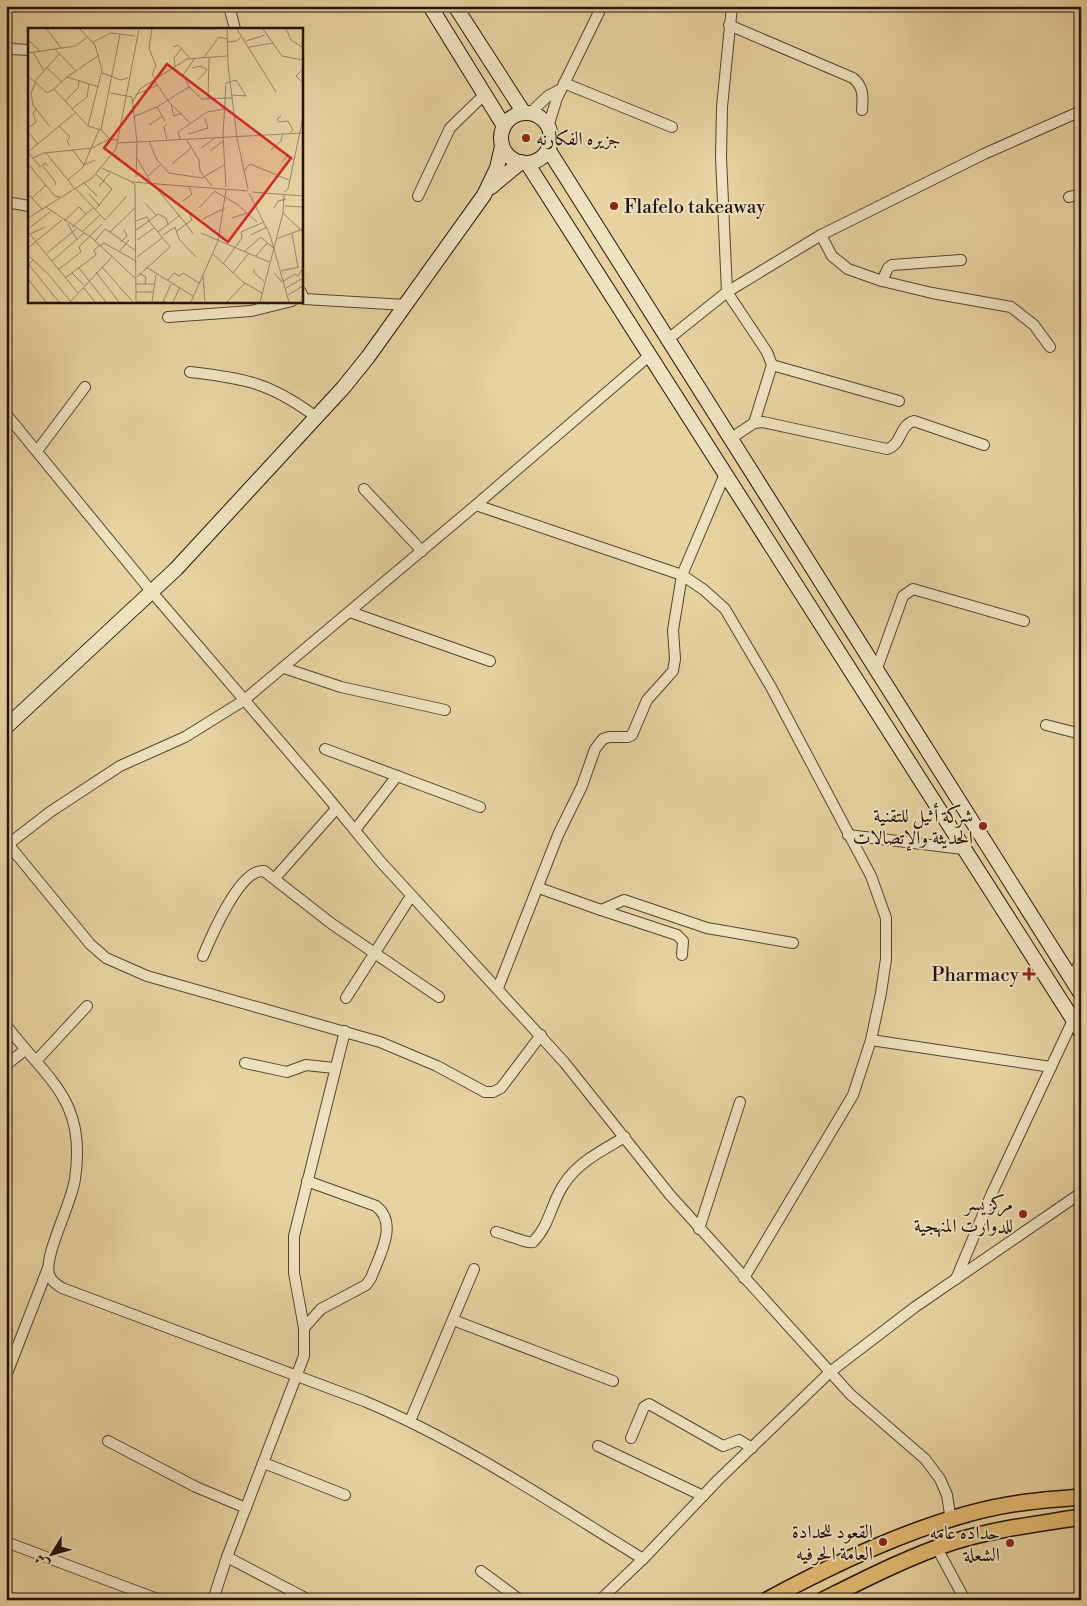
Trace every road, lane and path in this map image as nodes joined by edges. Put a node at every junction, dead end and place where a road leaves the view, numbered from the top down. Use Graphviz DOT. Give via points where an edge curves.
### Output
graph roads {
  1 [pos="229,6"];
  2 [pos="430,6"];
  3 [pos="455,6"];
  4 [pos="602,6"];
  5 [pos="732,6"];
  6 [pos="729,25"];
  7 [pos="235,28"];
  8 [pos="6,45"];
  9 [pos="28,50"];
  10 [pos="562,86"];
  11 [pos="484,94"];
  12 [pos="862,110"];
  13 [pos="1081,111"];
  14 [pos="527,113"];
  15 [pos="504,126"];
  16 [pos="548,127"];
  17 [pos="672,127"];
  18 [pos="502,146"];
  19 [pos="548,149"];
  20 [pos="524,162"];
  21 [pos="484,194"];
  22 [pos="1081,194"];
  23 [pos="418,196"];
  24 [pos="1069,197"];
  25 [pos="6,202"];
  26 [pos="28,206"];
  27 [pos="821,235"];
  28 [pos="961,260"];
  29 [pos="882,281"];
  30 [pos="728,292"];
  31 [pos="302,297"];
  32 [pos="288,302"];
  33 [pos="406,304"];
  34 [pos="168,317"];
  35 [pos="667,340"];
  36 [pos="1050,347"];
  37 [pos="649,356"];
  38 [pos="772,365"];
  39 [pos="190,372"];
  40 [pos="85,387"];
  41 [pos="899,401"];
  42 [pos="6,414"];
  43 [pos="316,417"];
  44 [pos="754,423"];
  45 [pos="730,439"];
  46 [pos="984,445"];
  47 [pos="37,451"];
  48 [pos="725,474"];
  49 [pos="364,489"];
  50 [pos="476,505"];
  51 [pos="422,551"];
  52 [pos="682,575"];
  53 [pos="150,591"];
  54 [pos="350,612"];
  55 [pos="1024,621"];
  56 [pos="490,661"];
  57 [pos="284,668"];
  58 [pos="876,671"];
  59 [pos="243,701"];
  60 [pos="445,710"];
  61 [pos="1046,725"];
  62 [pos="6,727"];
  63 [pos="1081,734"];
  64 [pos="923,746"];
  65 [pos="325,749"];
  66 [pos="906,758"];
  67 [pos="397,776"];
  68 [pos="480,807"];
  69 [pos="336,809"];
  70 [pos="356,830"];
  71 [pos="848,835"];
  72 [pos="7,845"];
  73 [pos="963,849"];
  74 [pos="275,878"];
  75 [pos="539,888"];
  76 [pos="411,896"];
  77 [pos="601,910"];
  78 [pos="793,943"];
  79 [pos="373,952"];
  80 [pos="682,955"];
  81 [pos="203,956"];
  82 [pos="1081,959"];
  83 [pos="1072,980"];
  84 [pos="498,988"];
  85 [pos="1081,994"];
  86 [pos="439,997"];
  87 [pos="346,998"];
  88 [pos="87,1006"];
  89 [pos="1073,1020"];
  90 [pos="6,1025"];
  91 [pos="345,1031"];
  92 [pos="1081,1032"];
  93 [pos="541,1035"];
  94 [pos="872,1040"];
  95 [pos="25,1050"];
  96 [pos="37,1060"];
  97 [pos="244,1063"];
  98 [pos="6,1065"];
  99 [pos="1051,1067"];
  100 [pos="334,1068"];
  101 [pos="740,1102"];
  102 [pos="625,1137"];
  103 [pos="307,1181"];
  104 [pos="1081,1193"];
  105 [pos="699,1229"];
  106 [pos="496,1232"];
  107 [pos="48,1268"];
  108 [pos="474,1269"];
  109 [pos="744,1278"];
  110 [pos="956,1280"];
  111 [pos="453,1320"];
  112 [pos="304,1328"];
  113 [pos="830,1372"];
  114 [pos="6,1376"];
  115 [pos="298,1377"];
  116 [pos="613,1381"];
  117 [pos="410,1420"];
  118 [pos="631,1438"];
  119 [pos="108,1441"];
  120 [pos="598,1446"];
  121 [pos="752,1448"];
  122 [pos="264,1464"];
  123 [pos="345,1495"];
  124 [pos="702,1496"];
  125 [pos="1081,1497"];
  126 [pos="246,1508"];
  127 [pos="1081,1517"];
  128 [pos="952,1520"];
  129 [pos="6,1542"];
  130 [pos="937,1548"];
  131 [pos="227,1557"];
  132 [pos="643,1559"];
  133 [pos="482,1571"];
  134 [pos="160,1600"];
  135 [pos="213,1600"];
  136 [pos="309,1600"];
  137 [pos="520,1600"];
  138 [pos="600,1600"];
  139 [pos="767,1600"];
  140 [pos="823,1600"];
  141 [pos="965,1600"];
  1 -- 7 [label="street"];
  2 -- 11 [label="main road"];
  3 -- 14 [label="main road"];
  4 -- 10 [label="street"];
  5 -- 6 [label="street"];
  6 -- 12 [label="street" via="853,78 863,93"];
  6 -- 30 [label="street" via="722,107"];
  8 -- 9 [label="street" via="12,49"];
  10 -- 14 [label="street"];
  10 -- 16 [label="street"];
  10 -- 17 [label="street"];
  11 -- 15 [label="main road"];
  11 -- 23 [label="street" via="450,128"];
  13 -- 27 [label="street" via="984,154"];
  14 -- 15 [label="main road" via="509,119"];
  14 -- 16 [label="main road" via="541,118"];
  15 -- 18 [label="main road"];
  16 -- 19 [label="main road"];
  18 -- 20 [label="main road" via="509,156"];
  18 -- 21 [label="main road"];
  19 -- 20 [label="main road" via="539,159"];
  19 -- 35 [label="main road"];
  20 -- 21 [label="main road"];
  20 -- 37 [label="main road"];
  21 -- 33 [label="main road"];
  22 -- 24 [label="street"];
  25 -- 26 [label="street"];
  27 -- 29 [label="street" via="839,264"];
  27 -- 30 [label="street"];
  28 -- 29 [label="street" via="892,265"];
  29 -- 36 [label="street" via="932,294 1011,307 1034,326"];
  30 -- 35 [label="street"];
  30 -- 38 [label="street"];
  31 -- 33 [label="street"];
  32 -- 34 [label="street" via="251,311"];
  33 -- 43 [label="main road" via="368,357"];
  35 -- 45 [label="main road"];
  37 -- 48 [label="main road"];
  37 -- 50 [label="street"];
  38 -- 41 [label="street"];
  38 -- 44 [label="street"];
  39 -- 43 [label="street" via="238,378 280,392"];
  40 -- 47 [label="street"];
  42 -- 47 [label="street"];
  43 -- 53 [label="main road" via="176,569"];
  44 -- 45 [label="street"];
  44 -- 46 [label="street" via="887,449 894,446 905,426 914,421"];
  45 -- 58 [label="main road"];
  47 -- 53 [label="street"];
  48 -- 52 [label="street"];
  48 -- 66 [label="main road"];
  49 -- 51 [label="street"];
  50 -- 51 [label="street"];
  50 -- 52 [label="street"];
  51 -- 54 [label="street"];
  52 -- 71 [label="street" via="725,609 771,688"];
  52 -- 75 [label="street" via="673,630 675,659 672,671 647,700 632,735 603,739 594,749"];
  53 -- 59 [label="street"];
  53 -- 62 [label="main road"];
  54 -- 56 [label="street"];
  54 -- 57 [label="street"];
  55 -- 58 [label="street" via="913,589 903,596"];
  57 -- 59 [label="street"];
  57 -- 60 [label="street" via="341,687"];
  58 -- 64 [label="main road"];
  59 -- 69 [label="street"];
  59 -- 72 [label="street" via="185,737 120,766"];
  61 -- 63 [label="street"];
  64 -- 66 [label="main road"];
  64 -- 83 [label="main road"];
  65 -- 67 [label="street"];
  66 -- 73 [label="main road"];
  67 -- 68 [label="street"];
  67 -- 70 [label="street"];
  69 -- 70 [label="street"];
  69 -- 74 [label="street"];
  70 -- 76 [label="street"];
  71 -- 73 [label="street"];
  71 -- 94 [label="street" via="871,876 886,918 886,959"];
  72 -- 91 [label="street" via="90,944 106,958 179,986"];
  73 -- 89 [label="main road"];
  74 -- 79 [label="street"];
  74 -- 81 [label="street" via="264,871 251,875 224,911"];
  75 -- 77 [label="street"];
  75 -- 84 [label="street"];
  76 -- 79 [label="street"];
  76 -- 84 [label="street"];
  77 -- 78 [label="street" via="624,900 707,928"];
  77 -- 80 [label="street" via="678,935 683,941"];
  79 -- 86 [label="street"];
  79 -- 87 [label="street"];
  82 -- 83 [label="street"];
  83 -- 85 [label="main road"];
  84 -- 93 [label="street"];
  88 -- 96 [label="street"];
  89 -- 92 [label="main road"];
  89 -- 99 [label="street"];
  90 -- 95 [label="street"];
  91 -- 93 [label="street" via="437,1066 485,1092 493,1092 506,1083"];
  91 -- 100 [label="street"];
  93 -- 102 [label="street"];
  94 -- 99 [label="street"];
  94 -- 109 [label="street" via="853,1096"];
  95 -- 96 [label="street"];
  95 -- 98 [label="street"];
  96 -- 107 [label="street" via="68,1105 76,1151 75,1178"];
  97 -- 100 [label="street" via="287,1072 306,1065"];
  99 -- 110 [label="street"];
  100 -- 103 [label="street"];
  101 -- 105 [label="street"];
  102 -- 105 [label="street"];
  102 -- 106 [label="street" via="579,1166 564,1183 551,1215 533,1242"];
  103 -- 112 [label="street" via="294,1236 293,1255"];
  103 -- 112 [label="street" via="376,1206 383,1212 388,1228 366,1285 321,1309"];
  104 -- 110 [label="street"];
  105 -- 109 [label="street"];
  107 -- 114 [label="street"];
  107 -- 115 [label="street" via="50,1276 62,1288"];
  108 -- 111 [label="street"];
  109 -- 113 [label="street"];
  110 -- 113 [label="street" via="872,1338"];
  111 -- 116 [label="street"];
  111 -- 117 [label="street"];
  112 -- 115 [label="street" via="306,1348"];
  113 -- 121 [label="street"];
  113 -- 128 [label="street" via="850,1394 925,1459 940,1479"];
  115 -- 117 [label="street"];
  115 -- 122 [label="street"];
  117 -- 132 [label="street"];
  118 -- 121 [label="street" via="644,1407 650,1404 723,1446 739,1440"];
  119 -- 126 [label="street" via="196,1487"];
  120 -- 124 [label="street"];
  121 -- 124 [label="street"];
  122 -- 123 [label="street"];
  122 -- 126 [label="street"];
  124 -- 132 [label="street"];
  125 -- 128 [label="main road" via="1019,1503"];
  126 -- 131 [label="street"];
  127 -- 130 [label="main road" via="985,1534"];
  128 -- 139 [label="main road" via="892,1540"];
  129 -- 134 [label="street"];
  130 -- 140 [label="main road"];
  130 -- 141 [label="street"];
  131 -- 135 [label="street"];
  131 -- 136 [label="street"];
  132 -- 138 [label="street"];
  133 -- 137 [label="street"];
}
